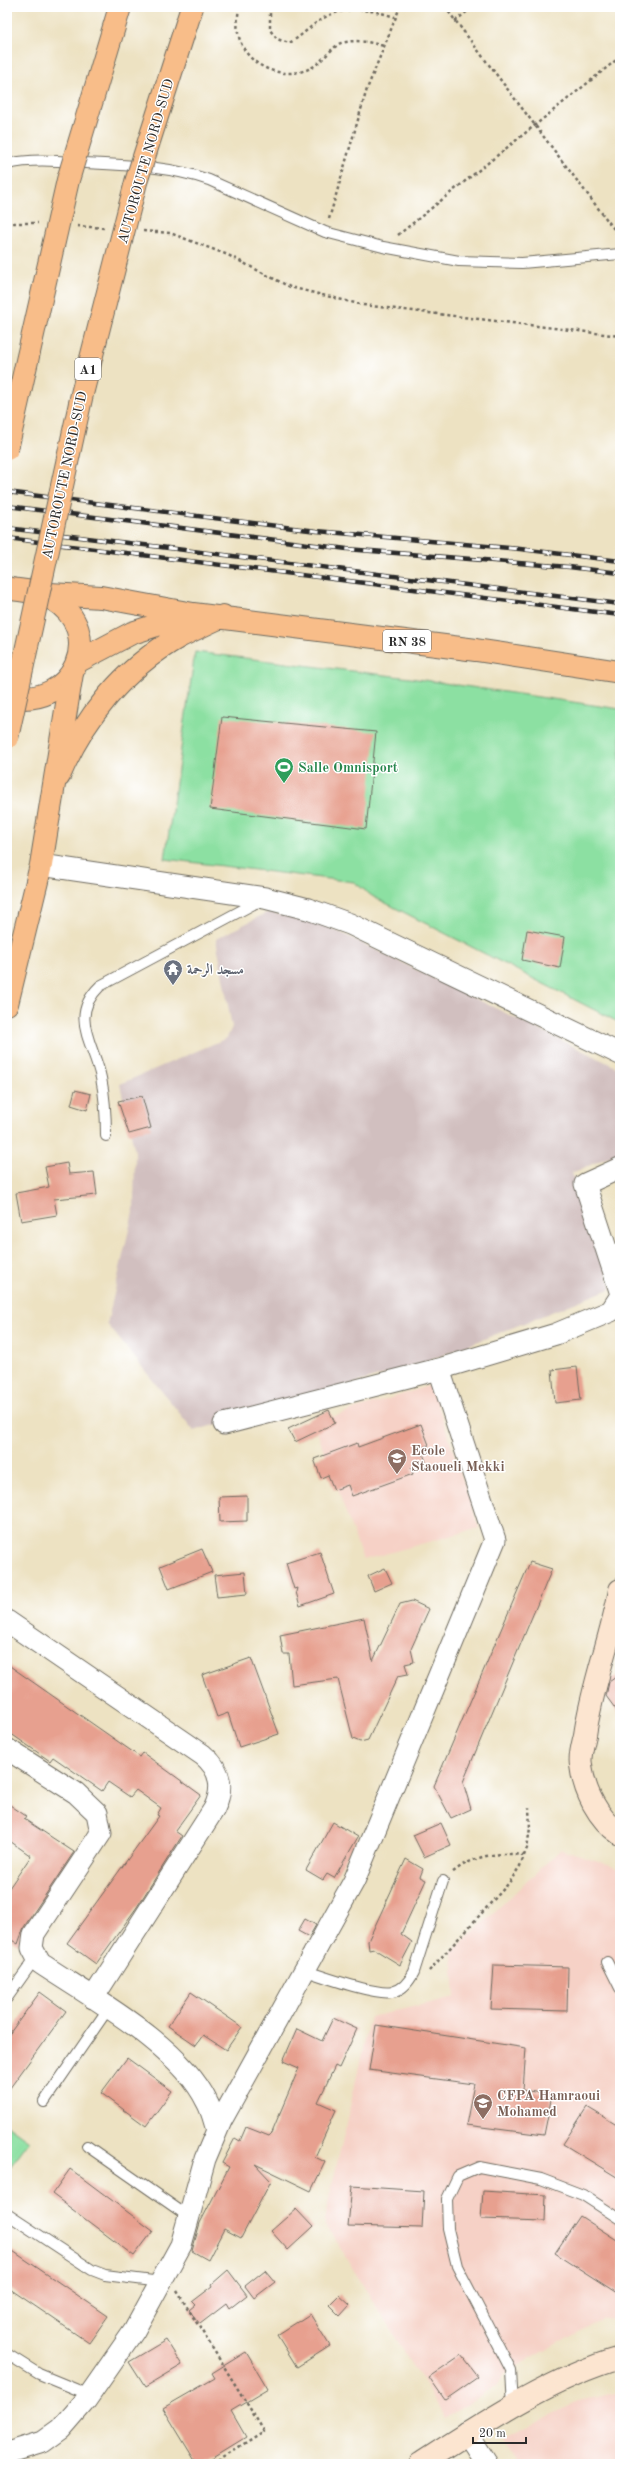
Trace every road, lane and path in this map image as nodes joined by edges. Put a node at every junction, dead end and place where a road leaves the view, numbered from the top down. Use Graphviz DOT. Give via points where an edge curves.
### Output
graph roads {
  1 [pos="120,7"];
  2 [pos="192,7"];
  3 [pos="239,7"];
  4 [pos="270,7"];
  5 [pos="400,7"];
  6 [pos="445,7"];
  7 [pos="474,7"];
  8 [pos="395,17"];
  9 [pos="456,21"];
  10 [pos="384,46"];
  11 [pos="620,57"];
  12 [pos="535,125"];
  13 [pos="7,164"];
  14 [pos="620,222"];
  15 [pos="7,223"];
  16 [pos="43,223"];
  17 [pos="74,226"];
  18 [pos="106,228"];
  19 [pos="613,228"];
  20 [pos="138,230"];
  21 [pos="326,232"];
  22 [pos="620,237"];
  23 [pos="383,247"];
  24 [pos="620,254"];
  25 [pos="620,336"];
  26 [pos="7,449"];
  27 [pos="7,588"];
  28 [pos="33,593"];
  29 [pos="193,614"];
  30 [pos="224,616"];
  31 [pos="75,667"];
  32 [pos="620,672"];
  33 [pos="7,696"];
  34 [pos="7,738"];
  35 [pos="54,788"];
  36 [pos="41,865"];
  37 [pos="265,898"];
  38 [pos="7,1004"];
  39 [pos="620,1054"];
  40 [pos="106,1136"];
  41 [pos="620,1168"];
  42 [pos="620,1291"];
  43 [pos="620,1297"];
  44 [pos="439,1369"];
  45 [pos="224,1424"];
  46 [pos="620,1590"];
  47 [pos="617,1616"];
  48 [pos="7,1621"];
  49 [pos="7,1749"];
  50 [pos="529,1808"];
  51 [pos="616,1825"];
  52 [pos="524,1855"];
  53 [pos="443,1881"];
  54 [pos="36,1957"];
  55 [pos="607,1962"];
  56 [pos="303,1970"];
  57 [pos="411,1980"];
  58 [pos="620,1988"];
  59 [pos="7,1998"];
  60 [pos="100,2003"];
  61 [pos="44,2102"];
  62 [pos="217,2130"];
  63 [pos="87,2146"];
  64 [pos="7,2214"];
  65 [pos="189,2217"];
  66 [pos="620,2219"];
  67 [pos="163,2277"];
  68 [pos="7,2354"];
  69 [pos="620,2358"];
  70 [pos="90,2395"];
  71 [pos="513,2407"];
  72 [pos="467,2434"];
  73 [pos="7,2453"];
  74 [pos="212,2464"];
  75 [pos="420,2464"];
  76 [pos="487,2464"];
  1 -- 26 [label="main road, bridge" via="68,180"];
  2 -- 34 [label="main road, AUTOROUTE NORD-SUD / A1, bridge" via="136,182 82,394"];
  3 -- 10 [label="path" via="237,29 241,45 256,62 269,70 292,75 312,68 339,44 359,40"];
  4 -- 8 [label="path" via="270,30 277,39 288,43 300,38 322,19 344,12 359,9"];
  5 -- 8 [label="path"];
  6 -- 9 [label="path"];
  7 -- 9 [label="path"];
  8 -- 10 [label="path"];
  9 -- 12 [label="path"];
  10 -- 21 [label="path" via="367,89"];
  11 -- 12 [label="path"];
  12 -- 19 [label="path"];
  12 -- 23 [label="path"];
  13 -- 21 [label="lane" via="46,160 160,167 189,173"];
  14 -- 19 [label="path"];
  15 -- 16 [label="path"];
  17 -- 18 [label="path"];
  19 -- 22 [label="path"];
  20 -- 25 [label="path" via="170,233 228,255 290,287 355,303"];
  21 -- 23 [label="lane"];
  23 -- 24 [label="lane" via="459,261 522,263"];
  27 -- 28 [label="main road"];
  28 -- 29 [label="main road, RN 38" via="101,597"];
  28 -- 31 [label="main road" via="51,598 66,610 76,625 80,643"];
  29 -- 30 [label="main road, RN 38"];
  29 -- 31 [label="main road, RN 38" via="160,622 132,633"];
  30 -- 32 [label="main road, RN 38"];
  30 -- 35 [label="main road" via="178,638 145,660 116,687 90,717 69,751"];
  31 -- 33 [label="main road" via="62,685 49,694 34,698"];
  31 -- 35 [label="main road"];
  35 -- 36 [label="main road"];
  36 -- 37 [label="street"];
  36 -- 38 [label="main road"];
  37 -- 39 [label="street" via="308,909 350,924"];
  37 -- 40 [label="lane" via="100,986 88,1000 84,1028 101,1076"];
  41 -- 42 [label="street" via="585,1184"];
  43 -- 44 [label="street" via="611,1312 556,1334"];
  44 -- 45 [label="street"];
  44 -- 56 [label="street" via="495,1540 354,1881"];
  46 -- 47 [label="main road"];
  47 -- 51 [label="main road" via="589,1707 580,1764 589,1796"];
  48 -- 60 [label="street" via="203,1755 211,1762 220,1780 221,1790 214,1809"];
  49 -- 54 [label="street" via="76,1793 98,1812 101,1833 34,1934 32,1948"];
  50 -- 52 [label="path" via="530,1828"];
  52 -- 53 [label="path" via="498,1854 479,1857 463,1864"];
  52 -- 57 [label="path" via="509,1883 436,1964 423,1975"];
  53 -- 57 [label="lane"];
  54 -- 59 [label="lane"];
  54 -- 60 [label="street" via="40,1963"];
  55 -- 58 [label="lane"];
  56 -- 57 [label="lane" via="383,1993 399,1990"];
  56 -- 62 [label="street"];
  60 -- 61 [label="lane"];
  60 -- 62 [label="street" via="154,2039 176,2059 207,2101"];
  62 -- 65 [label="street" via="205,2159"];
  63 -- 65 [label="lane"];
  64 -- 67 [label="lane" via="92,2270 105,2275"];
  65 -- 67 [label="street" via="181,2245"];
  66 -- 71 [label="lane" via="583,2195 541,2179 480,2167 458,2176 447,2199 448,2229 458,2266 511,2370"];
  67 -- 70 [label="street" via="134,2331"];
  67 -- 74 [label="path" via="264,2431"];
  68 -- 70 [label="lane" via="38,2374"];
  69 -- 71 [label="main road" via="591,2366"];
  70 -- 73 [label="street" via="61,2429 43,2442"];
  71 -- 72 [label="main road"];
  72 -- 75 [label="main road"];
  72 -- 76 [label="street"];
}
